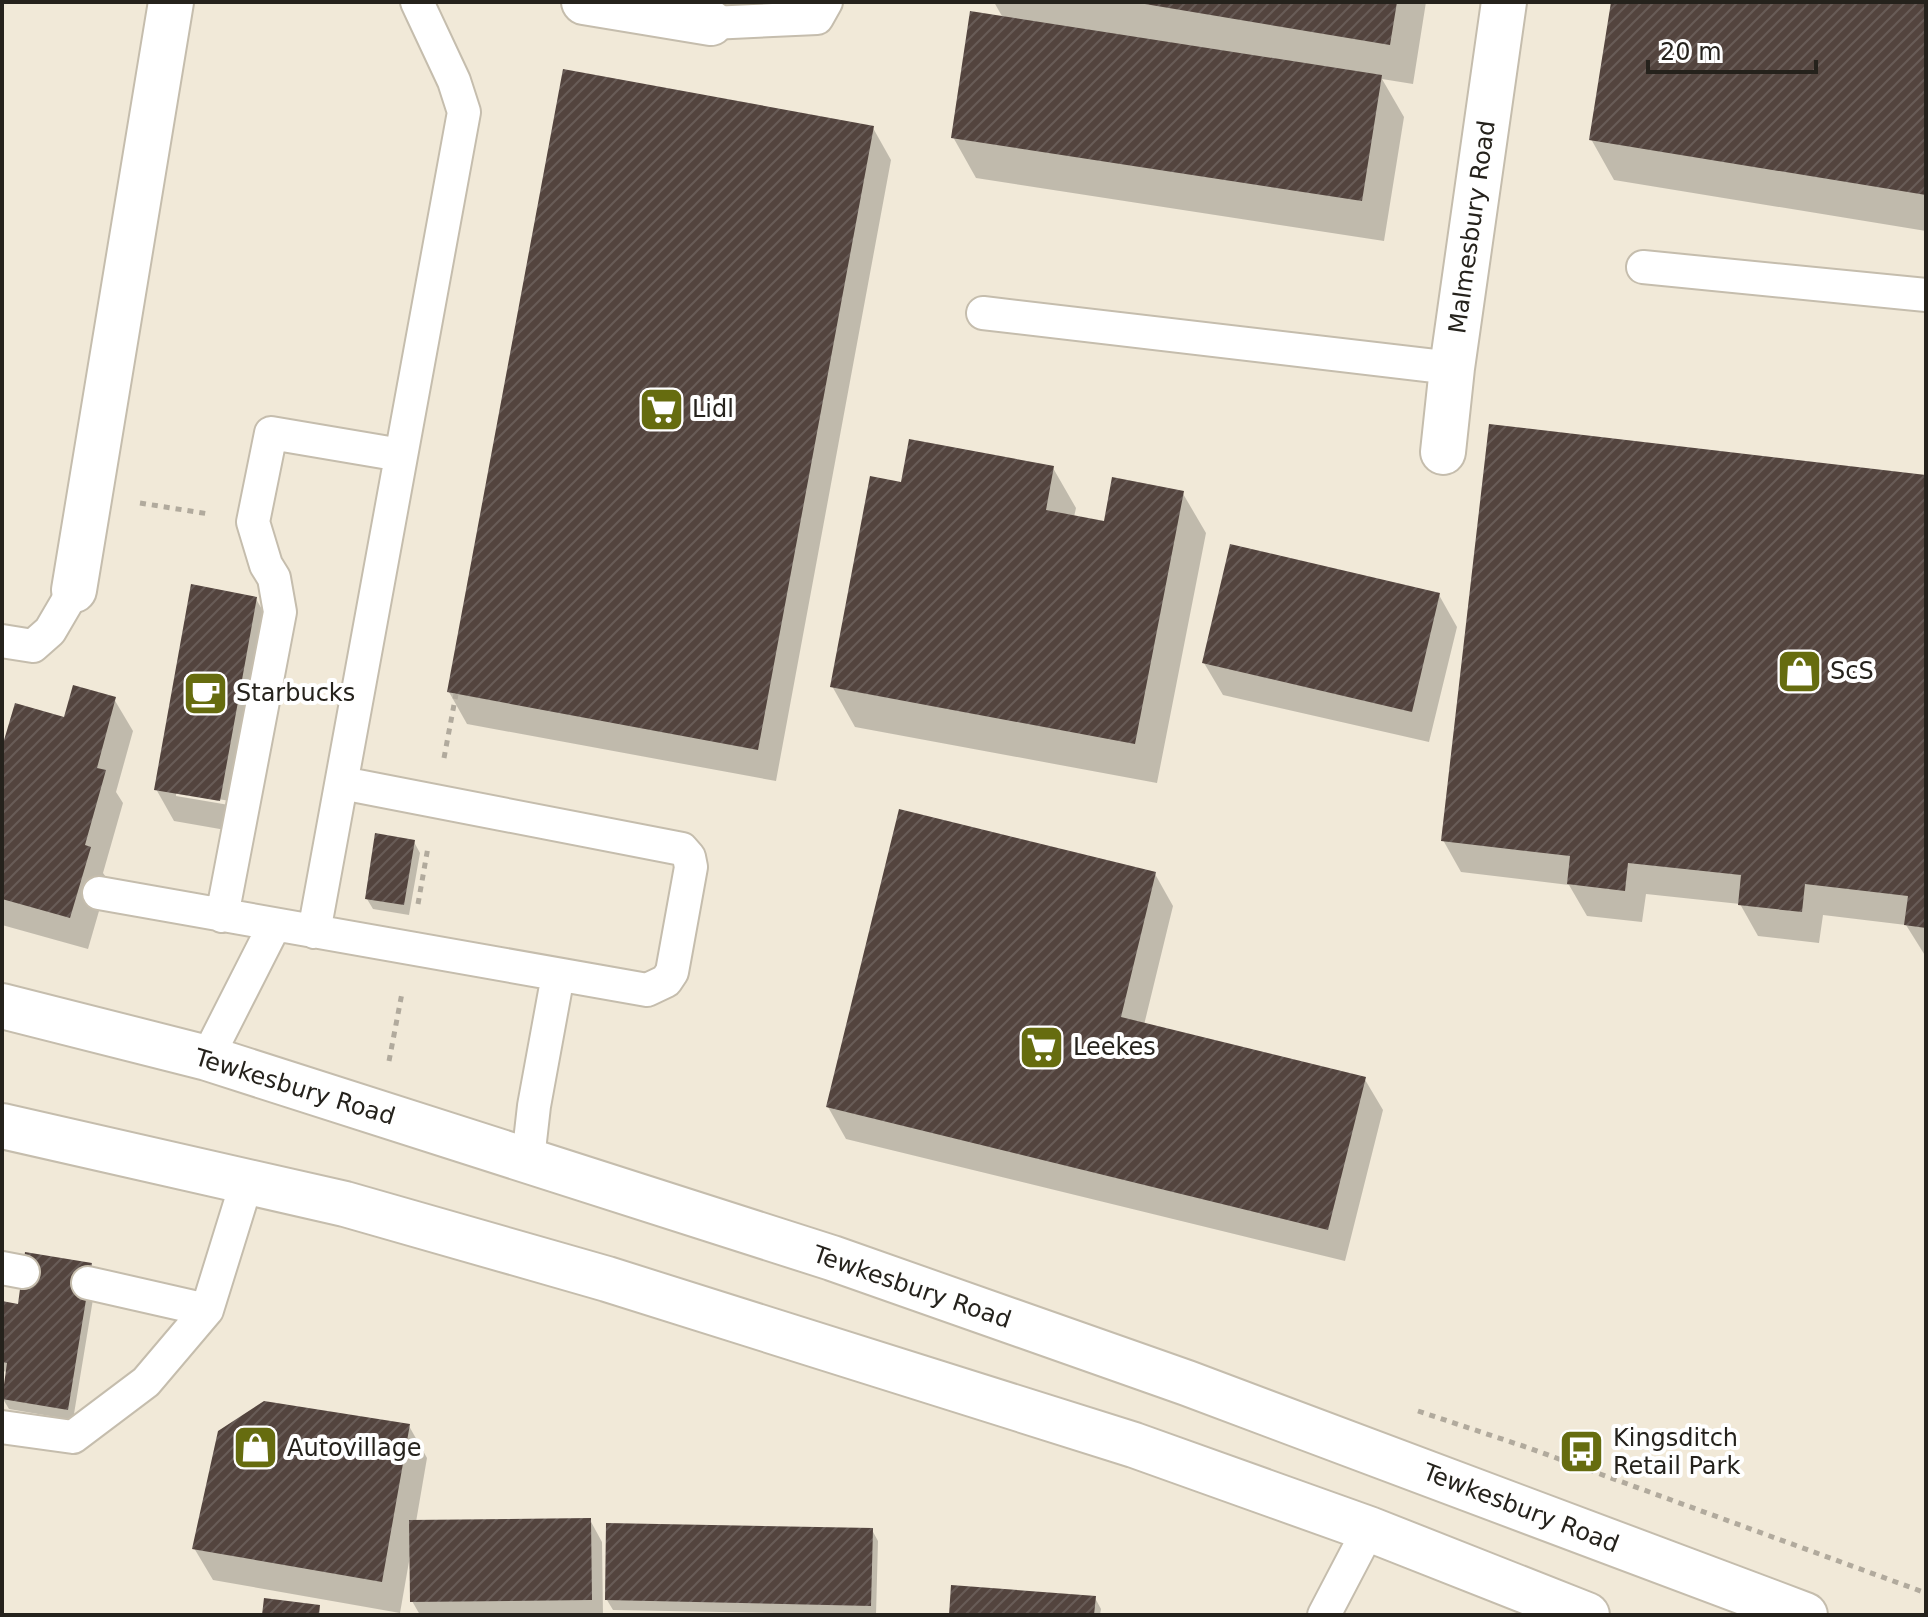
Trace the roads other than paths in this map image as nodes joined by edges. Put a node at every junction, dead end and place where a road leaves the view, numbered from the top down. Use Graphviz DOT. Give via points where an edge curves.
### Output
graph roads {
  1 [pos="171,2"];
  2 [pos="417,2"];
  3 [pos="584,2"];
  4 [pos="826,2"];
  5 [pos="1504,2"];
  6 [pos="711,23"];
  7 [pos="1643,267"];
  8 [pos="1926,295"];
  9 [pos="983,313"];
  10 [pos="1452,368"];
  11 [pos="1443,452"];
  12 [pos="401,455"];
  13 [pos="74,590"];
  14 [pos="2,641"];
  15 [pos="342,783"];
  16 [pos="99,893"];
  17 [pos="222,916"];
  18 [pos="274,926"];
  19 [pos="314,932"];
  20 [pos="558,975"];
  21 [pos="2,1006"];
  22 [pos="207,1058"];
  23 [pos="2,1126"];
  24 [pos="528,1159"];
  25 [pos="247,1181"];
  26 [pos="88,1283"];
  27 [pos="207,1310"];
  28 [pos="2,1427"];
  29 [pos="1369,1529"];
  30 [pos="1324,1615"];
  31 [pos="1587,1615"];
  32 [pos="1805,1615"];
  1 -- 13 [label="main road"];
  2 -- 12 [label="lane" via="464,112"];
  3 -- 6 [label="main road"];
  4 -- 6 [label="lane" via="817,18"];
  5 -- 10 [label="main road, Malmesbury Road"];
  7 -- 8 [label="lane"];
  9 -- 10 [label="lane"];
  10 -- 11 [label="main road, Malmesbury Road"];
  12 -- 15 [label="lane"];
  12 -- 17 [label="lane" via="271,433 253,522 274,578 280,612"];
  13 -- 14 [label="lane" via="50,631 33,646"];
  15 -- 19 [label="lane"];
  15 -- 20 [label="lane" via="682,849 691,867 675,960 666,981 647,990"];
  16 -- 17 [label="lane"];
  17 -- 18 [label="lane"];
  18 -- 19 [label="lane"];
  18 -- 22 [label="lane"];
  19 -- 20 [label="lane"];
  20 -- 24 [label="lane"];
  21 -- 22 [label="main road, Tewkesbury Road"];
  22 -- 24 [label="main road, Tewkesbury Road"];
  23 -- 25 [label="main road"];
  24 -- 32 [label="main road, Tewkesbury Road" via="832,1258 1187,1383"];
  25 -- 27 [label="lane"];
  25 -- 29 [label="main road" via="607,1279 1134,1445"];
  26 -- 27 [label="lane"];
  27 -- 28 [label="lane" via="146,1382 73,1437"];
  29 -- 30 [label="lane"];
  29 -- 31 [label="main road"];
}
